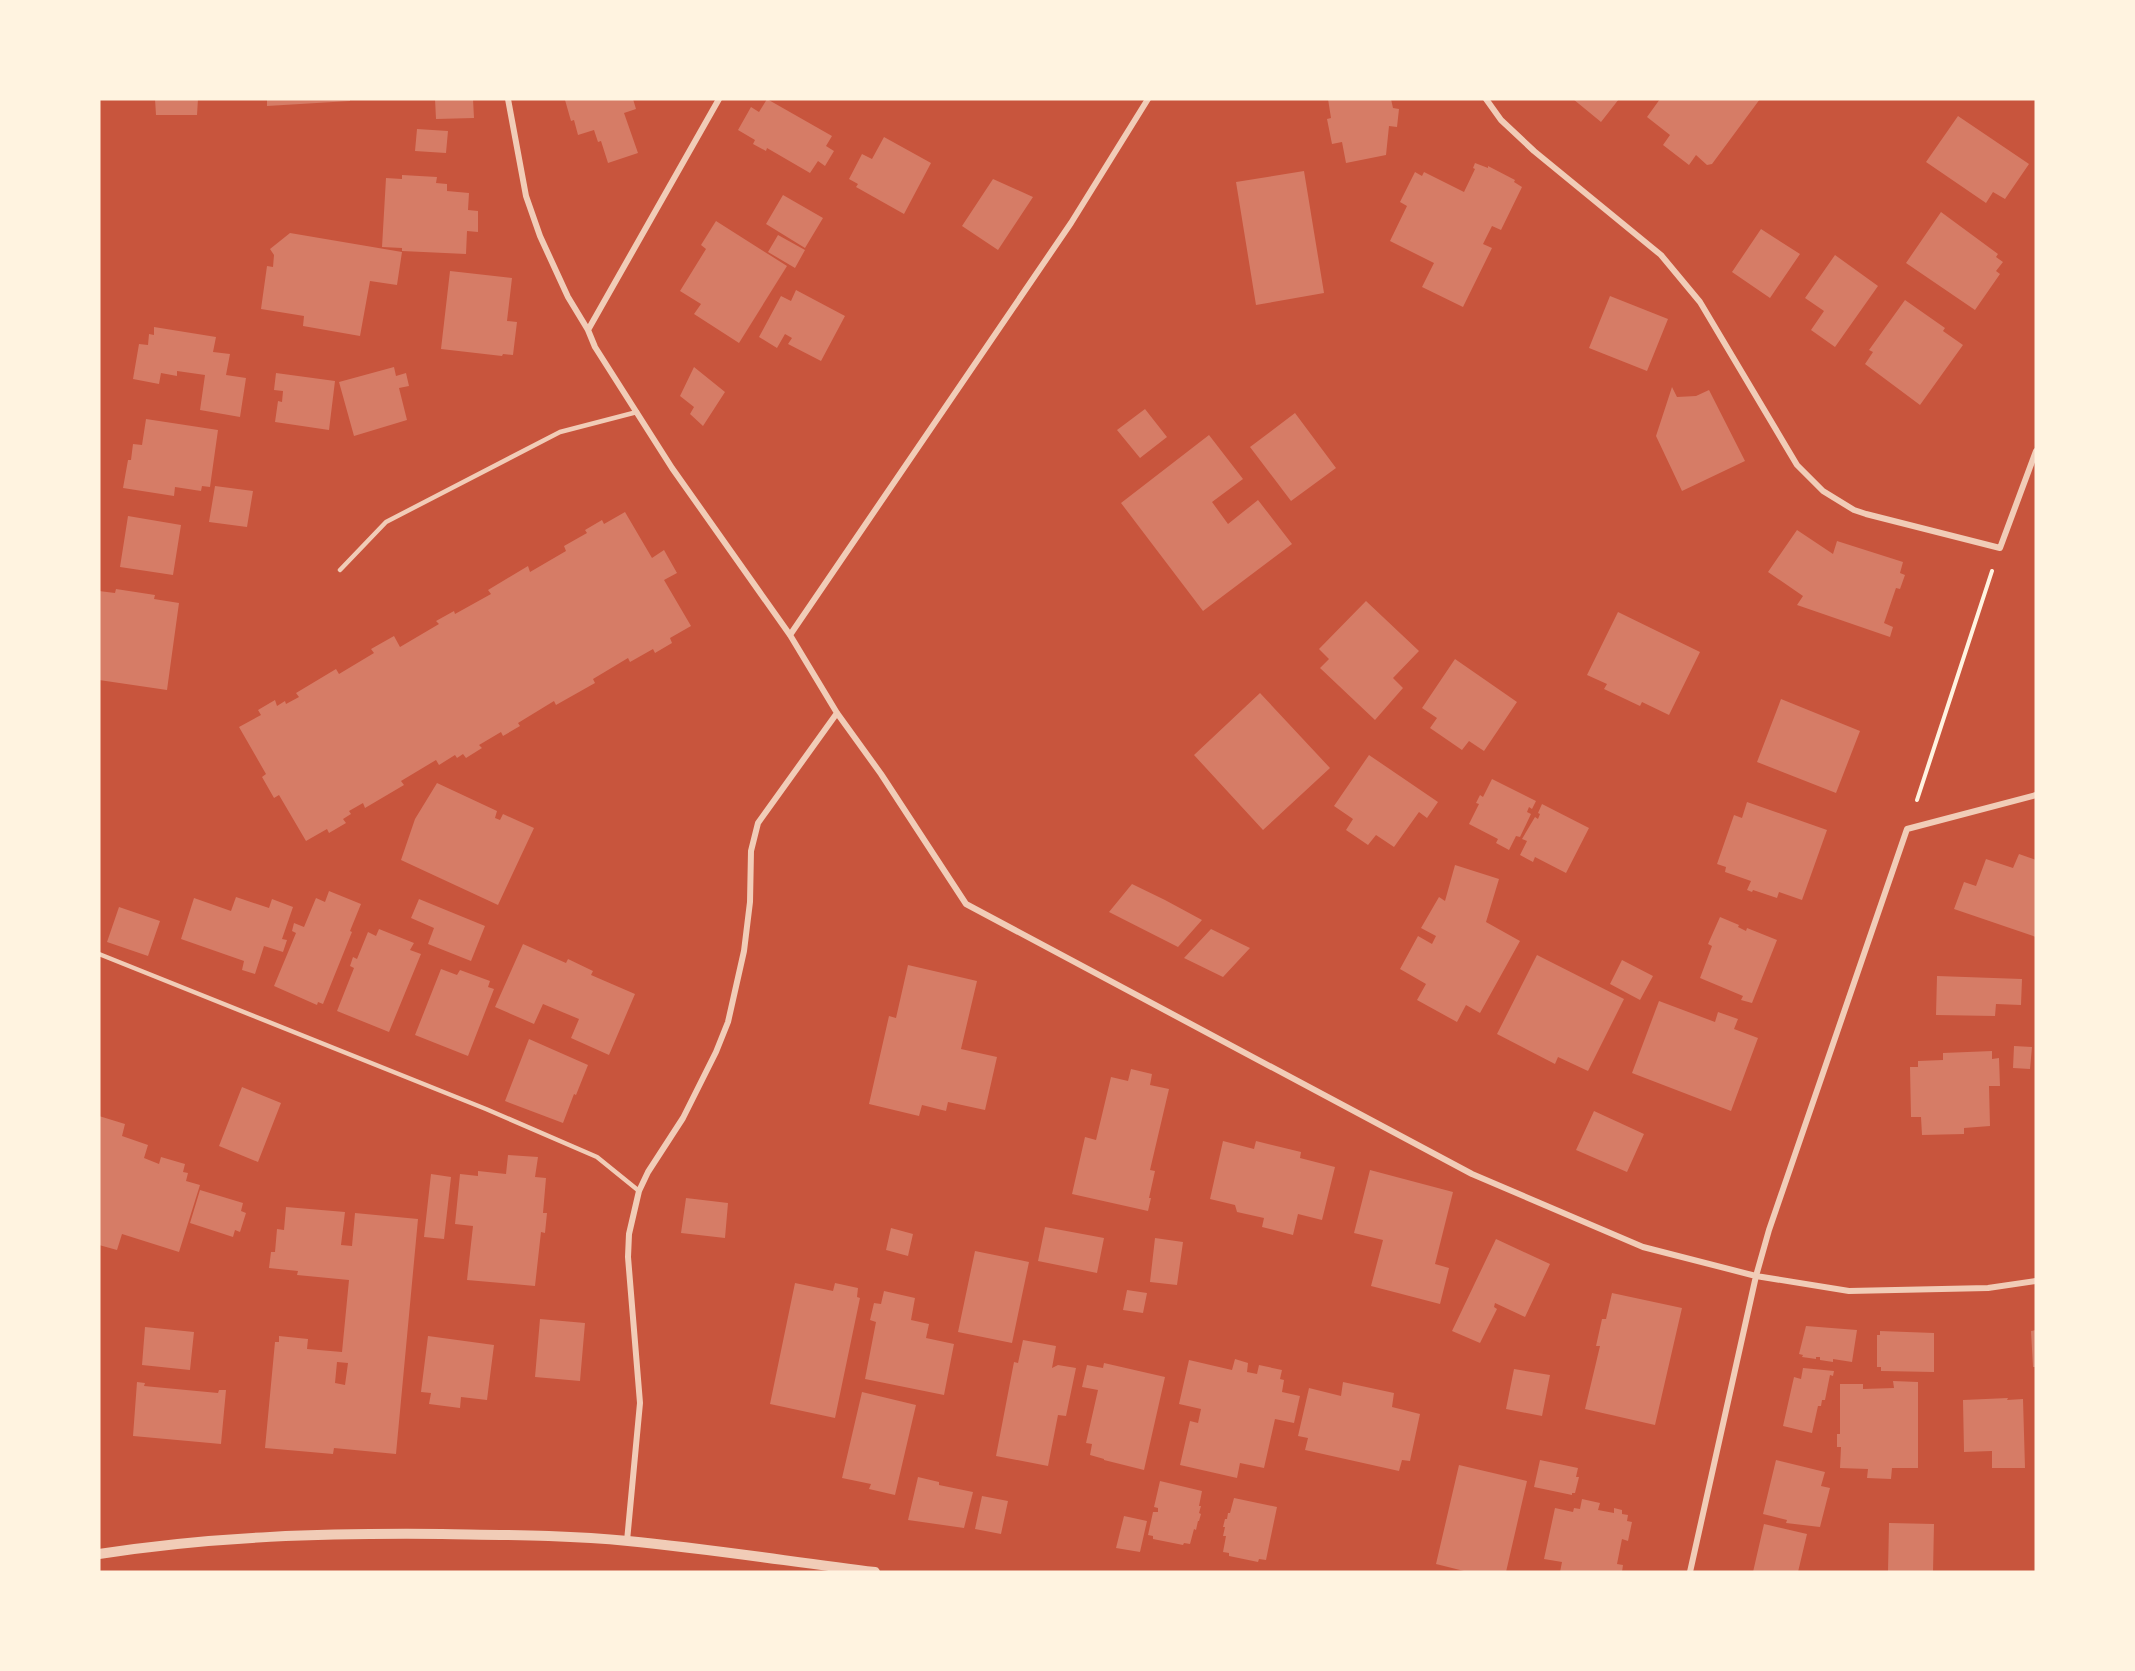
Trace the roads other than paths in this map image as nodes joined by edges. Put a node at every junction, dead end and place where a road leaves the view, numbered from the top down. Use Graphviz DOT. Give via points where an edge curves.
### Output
graph roads {
  1 [pos="508,99"];
  2 [pos="719,99"];
  3 [pos="1148,99"];
  4 [pos="1486,99"];
  5 [pos="588,330"];
  6 [pos="637,412"];
  7 [pos="2036,451"];
  8 [pos="340,570"];
  9 [pos="790,635"];
  10 [pos="837,713"];
  11 [pos="2036,795"];
  12 [pos="99,954"];
  13 [pos="639,1191"];
  14 [pos="1756,1276"];
  15 [pos="2036,1281"];
  16 [pos="627,1541"];
  17 [pos="99,1554"];
  18 [pos="875,1572"];
  19 [pos="1690,1572"];
  1 -- 5 [label="street" via="526,196 568,297"];
  2 -- 5 [label="street"];
  3 -- 9 [label="street" via="1071,223"];
  4 -- 7 [label="street" via="1501,120 1534,151 1661,255 1700,302 1797,465 1823,491 1854,510 2000,548"];
  5 -- 6 [label="street"];
  6 -- 8 [label="lane" via="560,432 386,522"];
  6 -- 9 [label="street"];
  9 -- 10 [label="street"];
  10 -- 13 [label="street" via="758,823 751,851 744,951 728,1022 683,1118"];
  10 -- 14 [label="street" via="966,904 1472,1174 1643,1247"];
  11 -- 14 [label="street" via="1907,830"];
  12 -- 13 [label="lane" via="597,1157"];
  13 -- 16 [label="street" via="628,1257 640,1403"];
  14 -- 15 [label="street" via="1849,1291 1988,1288"];
  14 -- 19 [label="street"];
  16 -- 17 [label="street" via="345,1533 272,1536"];
  16 -- 18 [label="street"];
}
